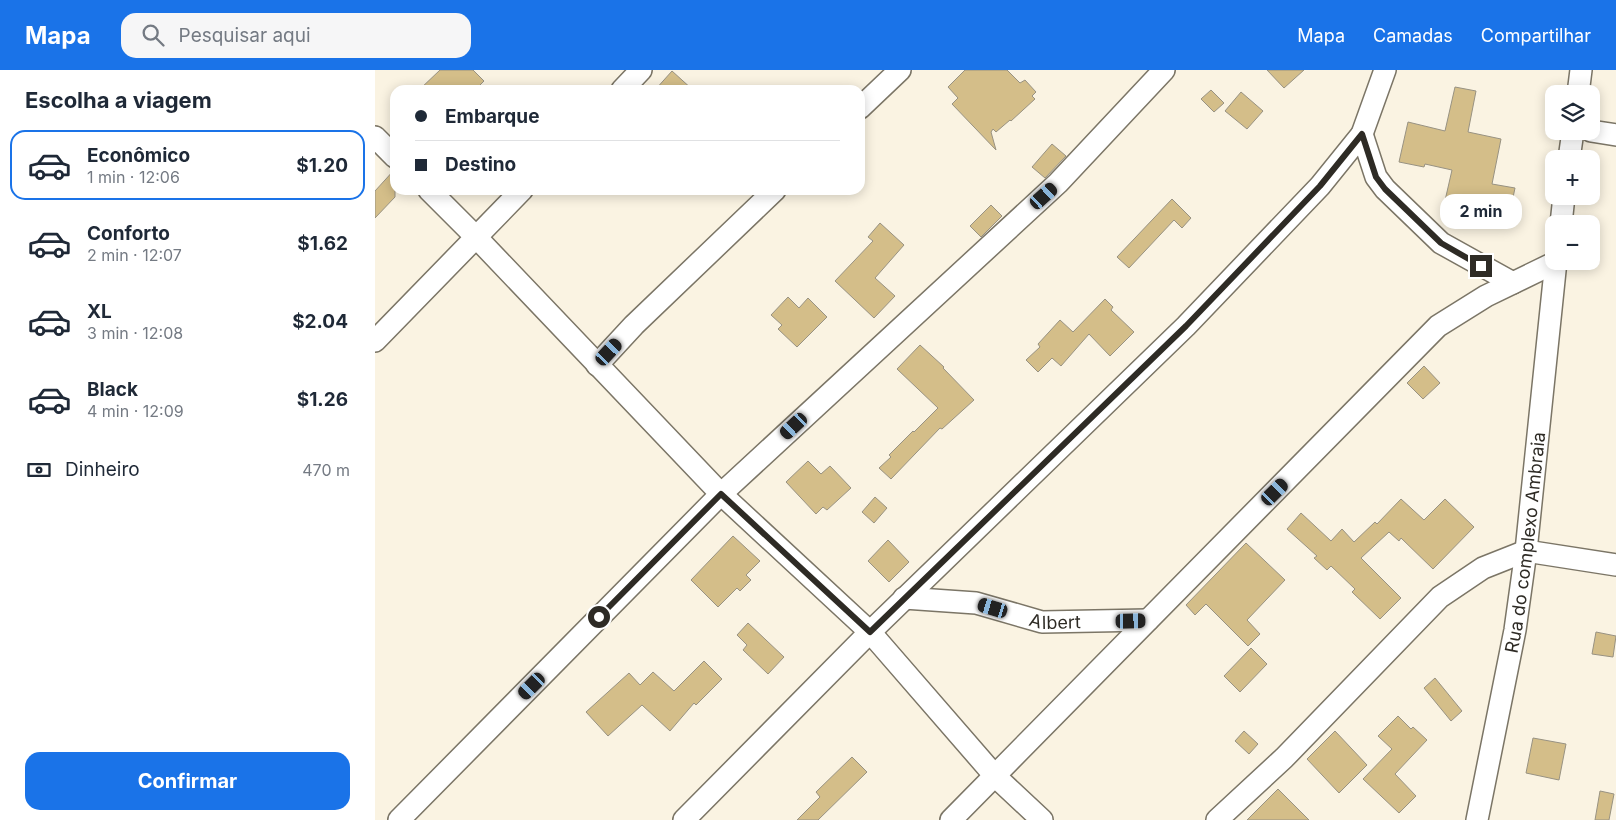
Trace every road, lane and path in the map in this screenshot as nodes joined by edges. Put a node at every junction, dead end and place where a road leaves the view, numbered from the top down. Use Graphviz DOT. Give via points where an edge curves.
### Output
graph roads {
  1 [pos="641,70"];
  2 [pos="900,70"];
  3 [pos="1164,70"];
  4 [pos="1385,70"];
  5 [pos="1581,70"];
  6 [pos="626,85"];
  7 [pos="1579,85"];
  8 [pos="865,103"];
  9 [pos="1600,132"];
  10 [pos="1362,134"];
  11 [pos="1616,135"];
  12 [pos="375,137"];
  13 [pos="390,152"];
  14 [pos="434,195"];
  15 [pos="517,195"];
  16 [pos="770,195"];
  17 [pos="476,237"];
  18 [pos="1545,267"];
  19 [pos="1555,270"];
  20 [pos="1513,283"];
  21 [pos="375,341"];
  22 [pos="597,365"];
  23 [pos="721,494"];
  24 [pos="1526,551"];
  25 [pos="1616,565"];
  26 [pos="904,598"];
  27 [pos="1148,620"];
  28 [pos="870,632"];
  29 [pos="995,776"];
  30 [pos="399,820"];
  31 [pos="685,820"];
  32 [pos="951,820"];
  33 [pos="1043,820"];
  34 [pos="1217,820"];
  35 [pos="1477,820"];
  1 -- 6 [label="street"];
  2 -- 8 [label="street"];
  3 -- 23 [label="street" via="1058,183"];
  4 -- 10 [label="street"];
  5 -- 7 [label="street"];
  9 -- 11 [label="street"];
  10 -- 20 [label="street" via="1376,177 1385,189 1441,243"];
  10 -- 26 [label="street" via="1320,186 1186,326"];
  12 -- 13 [label="street"];
  14 -- 17 [label="street"];
  15 -- 17 [label="street"];
  16 -- 22 [label="street" via="634,325"];
  17 -- 21 [label="street"];
  17 -- 22 [label="street"];
  18 -- 20 [label="street"];
  19 -- 24 [label="street, Rua do complexo Ambraia"];
  20 -- 27 [label="street" via="1438,326"];
  22 -- 23 [label="street"];
  23 -- 28 [label="street"];
  23 -- 30 [label="street"];
  24 -- 25 [label="street"];
  24 -- 34 [label="street" via="1483,568 1440,597 1284,758"];
  24 -- 35 [label="street, Rua do complexo Ambraia" via="1515,630"];
  26 -- 27 [label="street, Albert" via="976,603 1042,622"];
  26 -- 28 [label="street"];
  27 -- 29 [label="street"];
  28 -- 29 [label="street"];
  28 -- 31 [label="street"];
  29 -- 32 [label="street"];
  29 -- 33 [label="street"];
}
